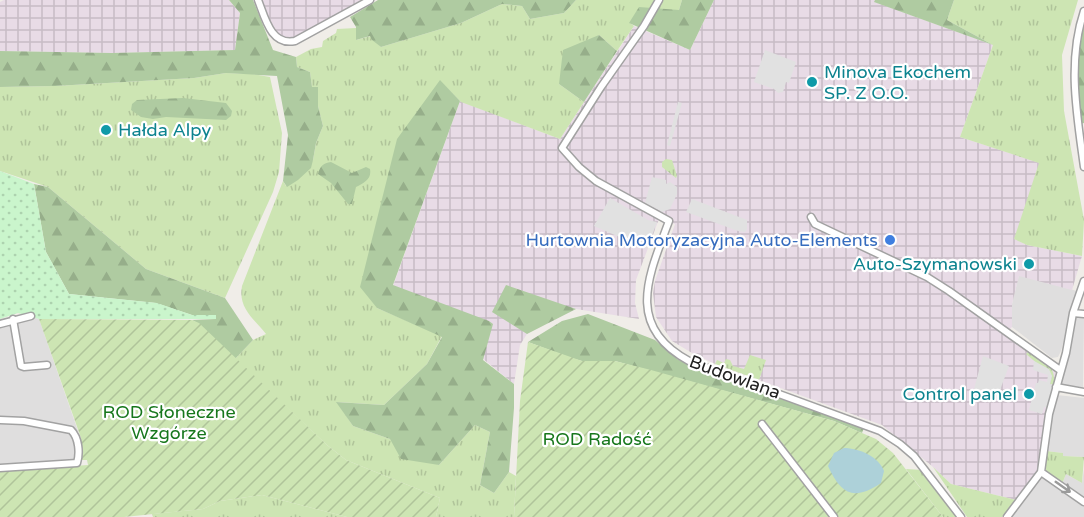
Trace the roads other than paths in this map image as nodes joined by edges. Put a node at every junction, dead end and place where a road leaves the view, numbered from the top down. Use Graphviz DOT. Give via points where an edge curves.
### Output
graph roads {
  1 [pos="258,0"];
  2 [pos="370,0"];
  3 [pos="659,0"];
  4 [pos="1084,11"];
  5 [pos="1084,167"];
  6 [pos="811,217"];
  7 [pos="1084,281"];
  8 [pos="1073,313"];
  9 [pos="1084,314"];
  10 [pos="31,316"];
  11 [pos="13,319"];
  12 [pos="0,324"];
  13 [pos="47,365"];
  14 [pos="1060,370"];
  15 [pos="1056,387"];
  16 [pos="1084,392"];
  17 [pos="0,420"];
  18 [pos="762,424"];
  19 [pos="0,468"];
  20 [pos="1041,472"];
  21 [pos="1084,502"];
  22 [pos="834,517"];
  23 [pos="961,517"];
  24 [pos="1007,517"];
  1 -- 2 [label="street" via="270,30 286,42 295,41"];
  3 -- 23 [label="street, Budowlana" via="562,148 596,181 669,221 646,298 653,328 664,344 688,361 880,431 922,466"];
  4 -- 5 [label="street" via="1075,50 1074,79"];
  6 -- 14 [label="street" via="815,224 927,277"];
  7 -- 8 [label="street"];
  8 -- 9 [label="street"];
  8 -- 14 [label="street"];
  10 -- 11 [label="street"];
  11 -- 12 [label="street"];
  11 -- 13 [label="street" via="21,366"];
  14 -- 15 [label="street"];
  15 -- 16 [label="street"];
  15 -- 20 [label="street"];
  17 -- 19 [label="street" via="71,430 78,441 79,460"];
  18 -- 22 [label="street"];
  20 -- 21 [label="street, one-way"];
  20 -- 24 [label="street"];
}
